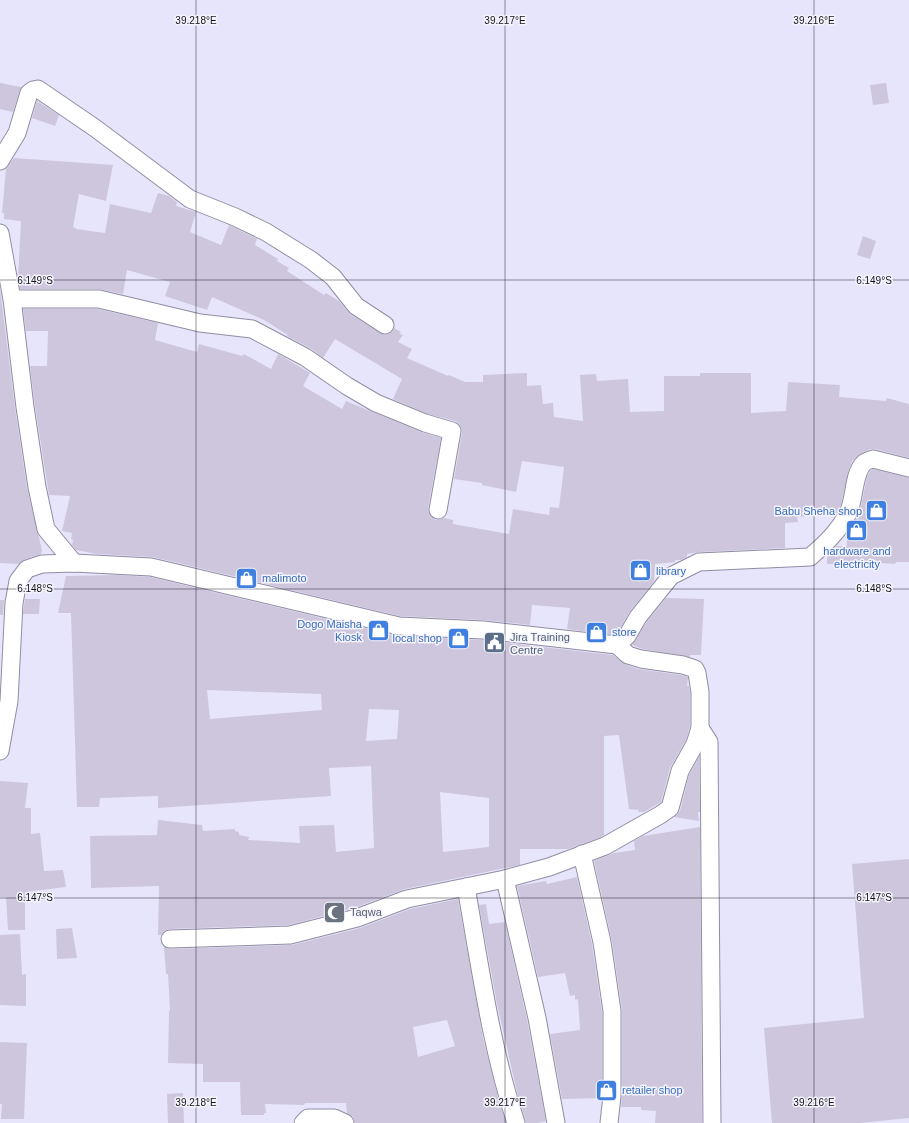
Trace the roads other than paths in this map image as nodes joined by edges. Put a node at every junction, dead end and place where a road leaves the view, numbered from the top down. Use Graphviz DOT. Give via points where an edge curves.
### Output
graph roads {
  1 [pos="0,161"];
  2 [pos="0,233"];
  3 [pos="12,299"];
  4 [pos="385,325"];
  5 [pos="909,468"];
  6 [pos="438,510"];
  7 [pos="74,563"];
  8 [pos="616,644"];
  9 [pos="700,728"];
  10 [pos="0,751"];
  11 [pos="582,854"];
  12 [pos="505,879"];
  13 [pos="466,888"];
  14 [pos="170,939"];
  15 [pos="303,1123"];
  16 [pos="345,1123"];
  17 [pos="516,1123"];
  18 [pos="556,1123"];
  19 [pos="609,1123"];
  20 [pos="712,1123"];
  1 -- 4 [label="street" via="18,133 29,93 38,89 190,199 266,232 311,260 333,277 356,306"];
  2 -- 3 [label="street"];
  3 -- 6 [label="street" via="99,299 200,323 252,329 376,402 425,423 452,431"];
  3 -- 7 [label="street" via="25,407 46,529"];
  5 -- 8 [label="street" via="873,459 864,463 859,471 849,512 837,532 810,557 699,562 671,576 638,617 627,636"];
  7 -- 8 [label="street" via="151,567 399,626 483,630"];
  7 -- 10 [label="street" via="42,564 27,569 18,581 14,602 9,701"];
  8 -- 9 [label="street" via="628,655 695,669 698,673 700,692"];
  9 -- 11 [label="street" via="695,744 680,771 670,808 645,825 605,846"];
  9 -- 20 [label="street" via="709,742"];
  11 -- 12 [label="street"];
  11 -- 19 [label="street" via="602,942 612,1011 612,1096"];
  12 -- 13 [label="street"];
  12 -- 18 [label="street" via="537,1018"];
  13 -- 14 [label="street" via="407,899 357,918 290,935"];
  13 -- 17 [label="street" via="492,1030"];
  15 -- 16 [label="street" via="308,1118 334,1118"];
}
